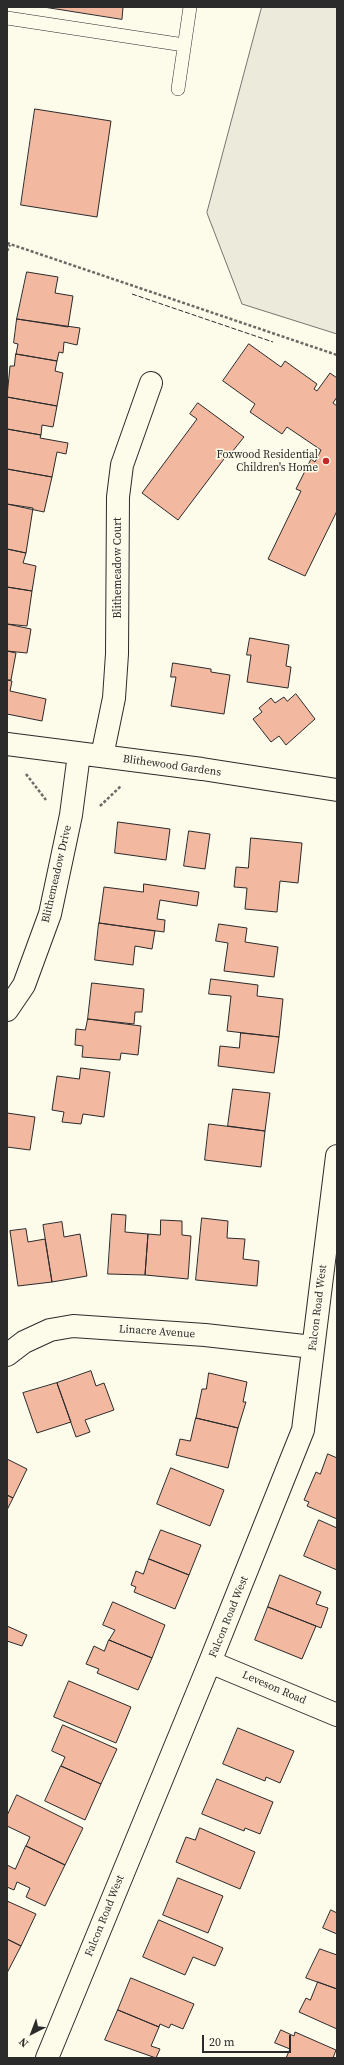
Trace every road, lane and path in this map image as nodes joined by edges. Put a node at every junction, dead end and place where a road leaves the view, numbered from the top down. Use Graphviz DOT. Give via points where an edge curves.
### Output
graph roads {
  1 [pos="190,7"];
  2 [pos="7,18"];
  3 [pos="184,45"];
  4 [pos="178,89"];
  5 [pos="9,244"];
  6 [pos="7,251"];
  7 [pos="337,355"];
  8 [pos="151,383"];
  9 [pos="7,744"];
  10 [pos="79,754"];
  11 [pos="102,756"];
  12 [pos="337,790"];
  13 [pos="7,1010"];
  14 [pos="337,1156"];
  15 [pos="314,1347"];
  16 [pos="7,1355"];
  17 [pos="210,1662"];
  18 [pos="337,1715"];
  19 [pos="47,2058"];
  1 -- 3 [label="lane"];
  2 -- 3 [label="lane"];
  3 -- 4 [label="lane"];
  5 -- 6 [label="path"];
  5 -- 7 [label="path"];
  8 -- 11 [label="street, Blithemeadow Court" via="122,465 118,497 117,654 114,698"];
  9 -- 10 [label="street, Blithewood Gardens"];
  10 -- 11 [label="street, Blithewood Gardens"];
  10 -- 13 [label="street, Blithemeadow Drive" via="71,815 50,914 24,985"];
  11 -- 12 [label="street, Blithewood Gardens"];
  14 -- 15 [label="street, Falcon Road West"];
  15 -- 16 [label="street, Linacre Avenue" via="205,1335 73,1326 50,1330 24,1342"];
  15 -- 17 [label="street, Falcon Road West" via="303,1430"];
  17 -- 18 [label="street, Leveson Road"];
  17 -- 19 [label="street, Falcon Road West"];
}
